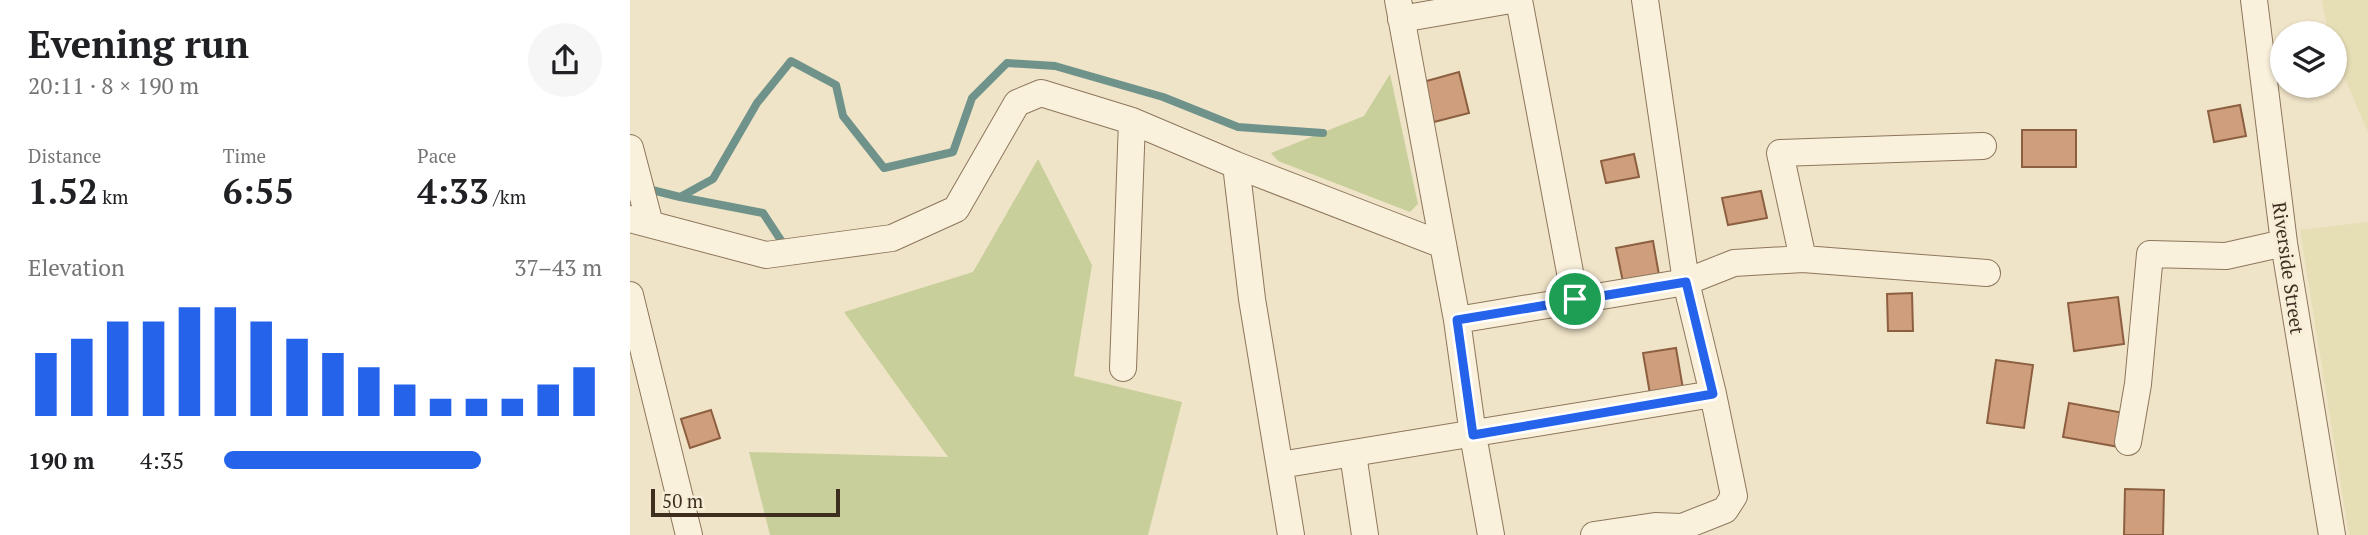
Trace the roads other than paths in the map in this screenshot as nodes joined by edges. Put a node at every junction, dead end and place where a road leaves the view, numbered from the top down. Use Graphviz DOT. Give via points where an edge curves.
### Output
graph roads {
  1 [pos="1511,0"];
  2 [pos="1519,0"];
  3 [pos="1645,0"];
  4 [pos="2255,0"];
  5 [pos="1400,9"];
  6 [pos="1132,121"];
  7 [pos="1983,146"];
  8 [pos="630,148"];
  9 [pos="1236,165"];
  10 [pos="640,222"];
  11 [pos="2284,243"];
  12 [pos="1443,245"];
  13 [pos="1802,259"];
  14 [pos="1987,273"];
  15 [pos="1686,282"];
  16 [pos="630,295"];
  17 [pos="1575,299"];
  18 [pos="1457,320"];
  19 [pos="1123,368"];
  20 [pos="1713,394"];
  21 [pos="1473,435"];
  22 [pos="2128,442"];
  23 [pos="1353,454"];
  24 [pos="1280,465"];
  25 [pos="1682,531"];
  26 [pos="689,535"];
  27 [pos="1291,535"];
  28 [pos="1365,535"];
  29 [pos="1491,535"];
  30 [pos="1594,535"];
  31 [pos="2332,535"];
  1 -- 5 [label="street"];
  2 -- 17 [label="street"];
  3 -- 15 [label="street"];
  4 -- 11 [label="street, Riverside Street"];
  5 -- 12 [label="street"];
  6 -- 9 [label="street"];
  6 -- 10 [label="street" via="1041,93 1017,103 956,209 892,238 766,255"];
  6 -- 19 [label="street"];
  7 -- 13 [label="street" via="1780,153"];
  8 -- 10 [label="street"];
  9 -- 12 [label="street"];
  9 -- 24 [label="street" via="1252,299"];
  11 -- 22 [label="street" via="2226,256 2150,254"];
  11 -- 31 [label="street, Riverside Street"];
  12 -- 18 [label="street"];
  13 -- 14 [label="street"];
  13 -- 15 [label="street" via="1734,263"];
  15 -- 17 [label="street"];
  15 -- 20 [label="street"];
  16 -- 26 [label="street"];
  17 -- 18 [label="street"];
  18 -- 21 [label="street"];
  20 -- 21 [label="street"];
  20 -- 25 [label="street" via="1734,496 1725,510"];
  21 -- 23 [label="street"];
  21 -- 29 [label="street"];
  23 -- 24 [label="street"];
  23 -- 28 [label="street"];
  24 -- 27 [label="street"];
  25 -- 30 [label="street" via="1655,526"];
}
